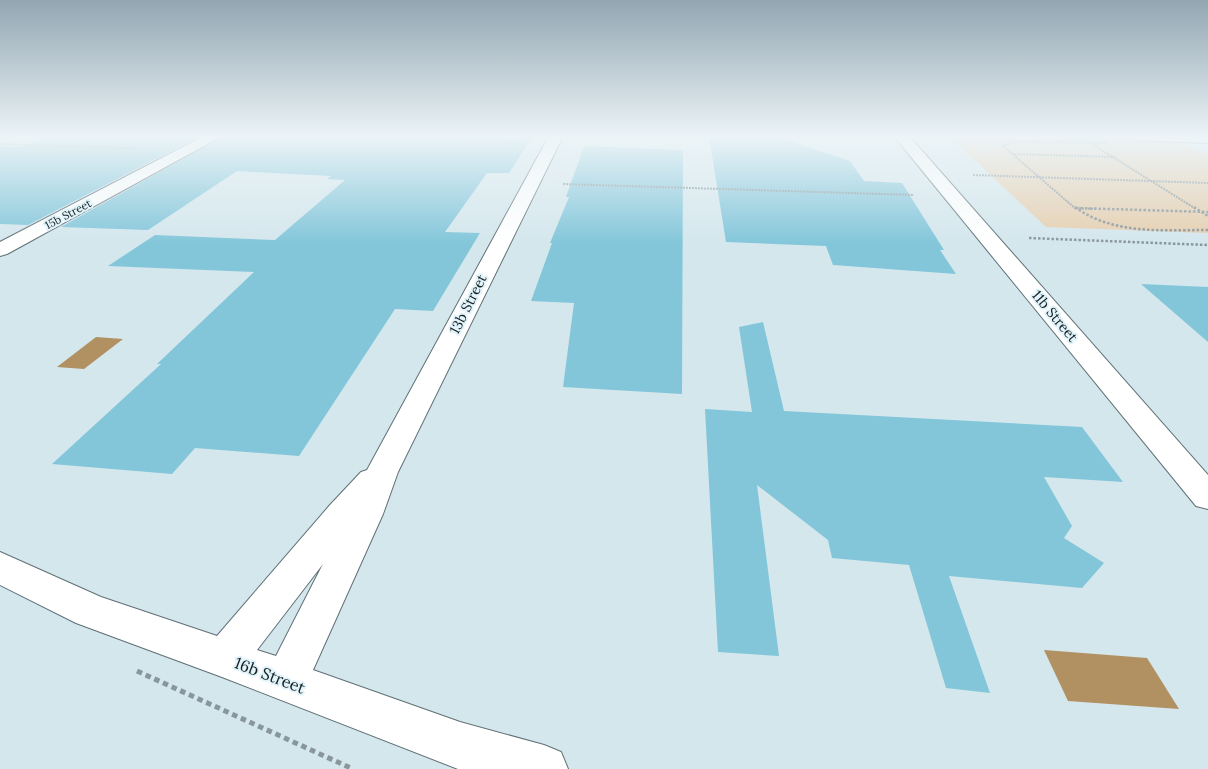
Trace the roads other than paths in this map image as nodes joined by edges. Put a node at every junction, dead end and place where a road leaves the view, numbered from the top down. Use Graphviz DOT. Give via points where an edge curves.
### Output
graph roads {
  1 [pos="147,172"];
  2 [pos="536,172"];
  3 [pos="932,172"];
  4 [pos="0,250"];
  5 [pos="382,472"];
  6 [pos="1208,497"];
  7 [pos="0,567"];
  8 [pos="225,658"];
  9 [pos="286,681"];
  10 [pos="544,769"];
  1 -- 4 [label="street, 15b Street"];
  2 -- 5 [label="street, 13b Street"];
  3 -- 6 [label="street, 11b Street"];
  5 -- 8 [label="street, 13b Street" via="342,514"];
  5 -- 9 [label="street, 13b Street" via="366,514"];
  7 -- 8 [label="street, 16b Street" via="90,611"];
  8 -- 9 [label="street, 16b Street"];
  9 -- 10 [label="street, 16b Street" via="460,746"];
}
